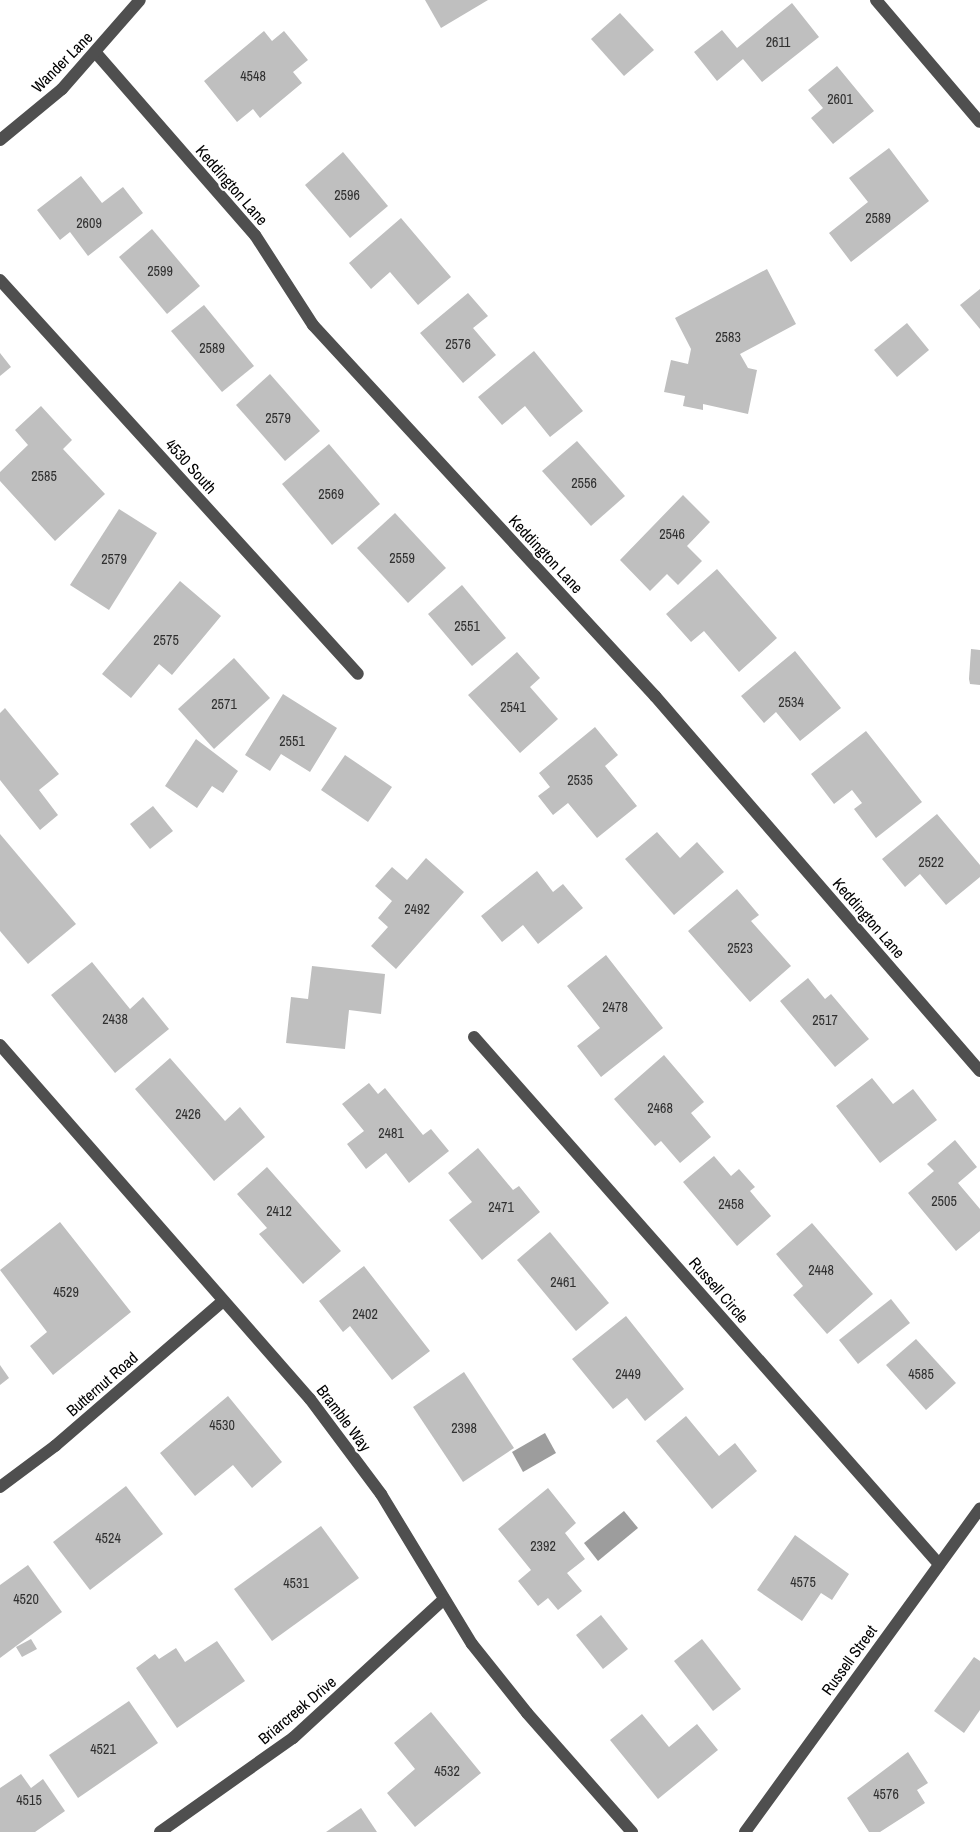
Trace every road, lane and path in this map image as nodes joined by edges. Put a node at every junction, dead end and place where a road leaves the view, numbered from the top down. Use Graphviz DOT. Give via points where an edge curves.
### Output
graph roads {
  1 [pos="140,0"];
  2 [pos="876,0"];
  3 [pos="96,53"];
  4 [pos="980,122"];
  5 [pos="0,140"];
  6 [pos="0,280"];
  7 [pos="358,674"];
  8 [pos="474,1037"];
  9 [pos="0,1045"];
  10 [pos="980,1071"];
  11 [pos="222,1302"];
  12 [pos="0,1487"];
  13 [pos="980,1508"];
  14 [pos="939,1564"];
  15 [pos="444,1600"];
  16 [pos="160,1832"];
  17 [pos="632,1832"];
  18 [pos="745,1832"];
  1 -- 3 [label="street, Wander Lane"];
  2 -- 4 [label="street"];
  3 -- 5 [label="street, Wander Lane" via="62,89"];
  3 -- 10 [label="street, Keddington Lane" via="255,236 313,325 655,696"];
  6 -- 7 [label="street, 4530 South"];
  8 -- 14 [label="street, Russell Circle"];
  9 -- 11 [label="street, Bramble Way"];
  11 -- 12 [label="street, Butternut Road" via="55,1446"];
  11 -- 15 [label="street, Bramble Way" via="324,1418 381,1494"];
  13 -- 14 [label="street, Russell Street"];
  14 -- 18 [label="street, Russell Street"];
  15 -- 16 [label="street, Briarcreek Drive" via="293,1738"];
  15 -- 17 [label="street, Bramble Way" via="527,1713"];
}
